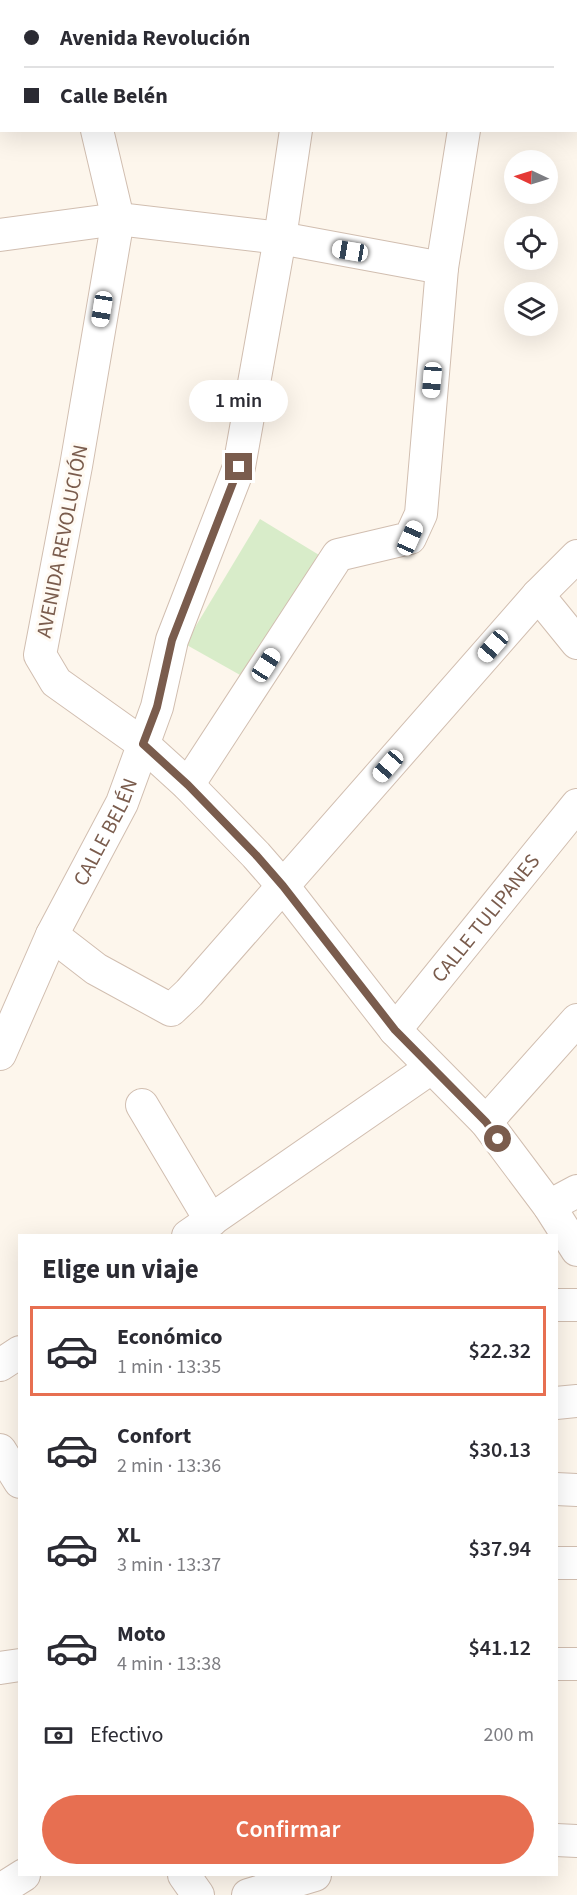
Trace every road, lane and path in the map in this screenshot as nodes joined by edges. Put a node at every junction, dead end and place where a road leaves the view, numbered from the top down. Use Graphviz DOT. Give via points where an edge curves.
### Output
graph roads {
  1 [pos="97,132"];
  2 [pos="296,132"];
  3 [pos="464,132"];
  4 [pos="118,219"];
  5 [pos="0,235"];
  6 [pos="280,238"];
  7 [pos="442,268"];
  8 [pos="577,556"];
  9 [pos="538,595"];
  10 [pos="577,643"];
  11 [pos="143,744"];
  12 [pos="188,785"];
  13 [pos="577,805"];
  14 [pos="283,886"];
  15 [pos="52,935"];
  16 [pos="577,1020"];
  17 [pos="395,1030"];
  18 [pos="0,1054"];
  19 [pos="431,1068"];
  20 [pos="142,1106"];
  21 [pos="486,1122"];
  22 [pos="577,1191"];
  23 [pos="549,1206"];
  24 [pos="199,1228"];
  25 [pos="577,1250"];
  26 [pos="558,1305"];
  27 [pos="577,1305"];
  28 [pos="18,1353"];
  29 [pos="0,1365"];
  30 [pos="577,1401"];
  31 [pos="558,1403"];
  32 [pos="0,1450"];
  33 [pos="18,1479"];
  34 [pos="558,1489"];
  35 [pos="577,1490"];
  36 [pos="558,1563"];
  37 [pos="577,1563"];
  38 [pos="558,1664"];
  39 [pos="577,1664"];
  40 [pos="18,1665"];
  41 [pos="0,1668"];
  42 [pos="558,1840"];
  43 [pos="577,1841"];
  44 [pos="185,1876"];
  45 [pos="312,1876"];
  46 [pos="198,1895"];
  47 [pos="248,1895"];
  1 -- 4 [label="street, AVENIDA REVOLUCIÓN"];
  2 -- 6 [label="street, CALLE BELÉN"];
  3 -- 7 [label="street"];
  4 -- 5 [label="street"];
  4 -- 6 [label="street"];
  4 -- 11 [label="street, AVENIDA REVOLUCIÓN" via="40,655 56,682"];
  6 -- 7 [label="street"];
  6 -- 11 [label="street, CALLE BELÉN" via="239,467 172,640 157,707"];
  7 -- 12 [label="street" via="421,514 410,538 338,555"];
  8 -- 9 [label="street"];
  9 -- 10 [label="street"];
  9 -- 14 [label="street"];
  11 -- 12 [label="street, AVENIDA REVOLUCIÓN"];
  11 -- 15 [label="street, CALLE BELÉN" via="122,803"];
  12 -- 14 [label="street, AVENIDA REVOLUCIÓN"];
  13 -- 17 [label="street, CALLE TULIPANES"];
  14 -- 15 [label="street" via="171,1010 96,969"];
  14 -- 17 [label="street, AVENIDA REVOLUCIÓN"];
  15 -- 18 [label="street, CALLE BELÉN"];
  16 -- 21 [label="street"];
  17 -- 19 [label="street, AVENIDA REVOLUCIÓN"];
  19 -- 21 [label="street, AVENIDA REVOLUCIÓN"];
  19 -- 24 [label="street"];
  20 -- 24 [label="street"];
  21 -- 23 [label="street, AVENIDA REVOLUCIÓN"];
  22 -- 23 [label="street"];
  23 -- 25 [label="street, AVENIDA REVOLUCIÓN"];
  26 -- 27 [label="street"];
  28 -- 29 [label="street"];
  30 -- 31 [label="street"];
  32 -- 33 [label="street"];
  34 -- 35 [label="street"];
  36 -- 37 [label="street"];
  38 -- 39 [label="street"];
  40 -- 41 [label="street"];
  42 -- 43 [label="street"];
  44 -- 46 [label="street"];
  45 -- 47 [label="street"];
}
